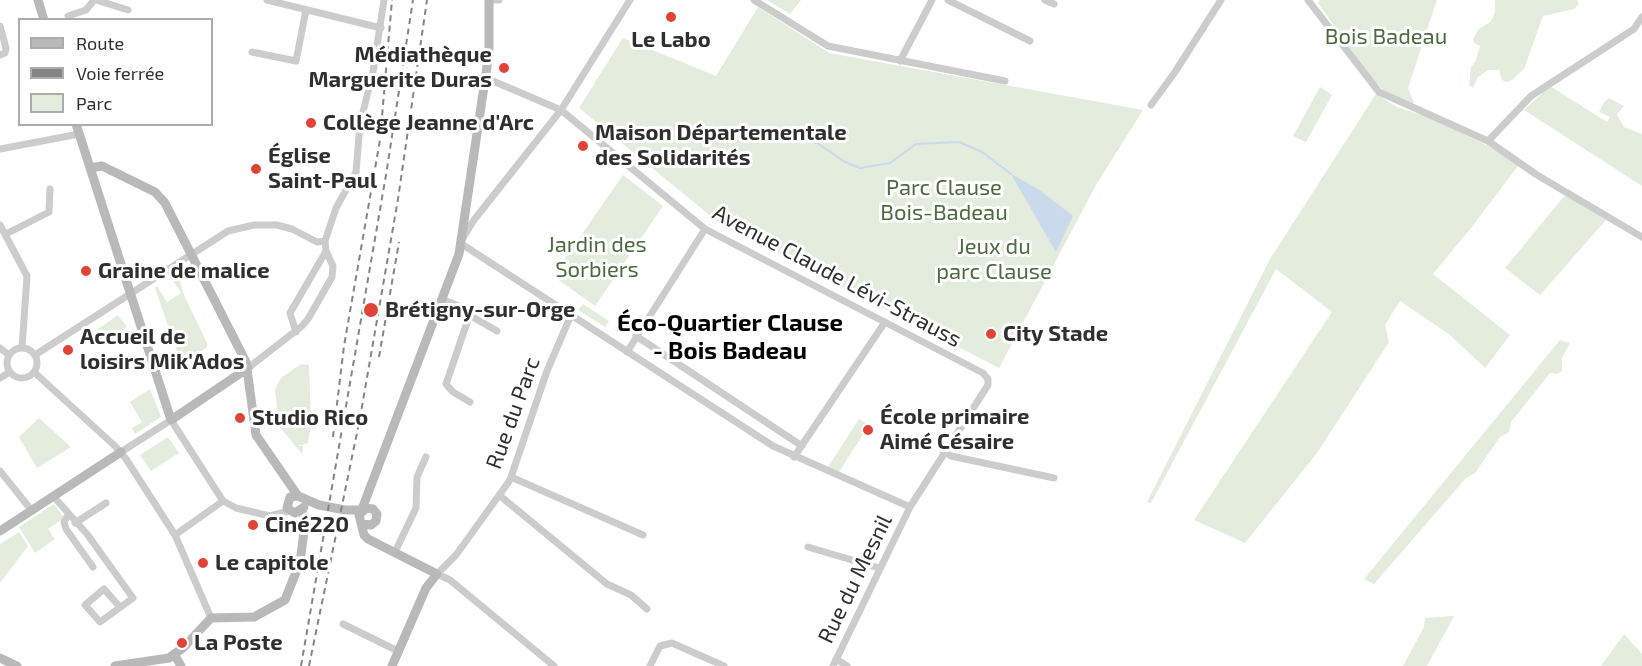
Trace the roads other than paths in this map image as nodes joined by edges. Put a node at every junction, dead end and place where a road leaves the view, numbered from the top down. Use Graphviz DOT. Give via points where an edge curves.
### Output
graph roads {
  1 [pos="38,0"];
  2 [pos="95,0"];
  3 [pos="267,0"];
  4 [pos="384,0"];
  5 [pos="491,0"];
  6 [pos="499,0"];
  7 [pos="630,0"];
  8 [pos="754,0"];
  9 [pos="932,0"];
  10 [pos="948,0"];
  11 [pos="1045,0"];
  12 [pos="1221,0"];
  13 [pos="1308,0"];
  14 [pos="1054,4"];
  15 [pos="128,10"];
  16 [pos="306,10"];
  17 [pos="68,16"];
  18 [pos="1642,17"];
  19 [pos="43,18"];
  20 [pos="0,26"];
  21 [pos="381,27"];
  22 [pos="1030,41"];
  23 [pos="252,52"];
  24 [pos="0,55"];
  25 [pos="900,61"];
  26 [pos="486,78"];
  27 [pos="1005,81"];
  28 [pos="1150,105"];
  29 [pos="561,110"];
  30 [pos="78,129"];
  31 [pos="1488,141"];
  32 [pos="0,149"];
  33 [pos="90,168"];
  34 [pos="50,189"];
  35 [pos="0,225"];
  36 [pos="705,230"];
  37 [pos="6,234"];
  38 [pos="1642,237"];
  39 [pos="325,241"];
  40 [pos="460,243"];
  41 [pos="326,251"];
  42 [pos="190,252"];
  43 [pos="129,293"];
  44 [pos="444,300"];
  45 [pos="571,315"];
  46 [pos="471,316"];
  47 [pos="885,322"];
  48 [pos="497,331"];
  49 [pos="296,332"];
  50 [pos="636,336"];
  51 [pos="0,348"];
  52 [pos="22,348"];
  53 [pos="627,351"];
  54 [pos="9,355"];
  55 [pos="35,355"];
  56 [pos="248,368"];
  57 [pos="10,372"];
  58 [pos="34,372"];
  59 [pos="0,378"];
  60 [pos="988,379"];
  61 [pos="470,402"];
  62 [pos="171,420"];
  63 [pos="802,446"];
  64 [pos="943,451"];
  65 [pos="121,452"];
  66 [pos="794,457"];
  67 [pos="426,458"];
  68 [pos="0,471"];
  69 [pos="511,477"];
  70 [pos="1054,478"];
  71 [pos="499,495"];
  72 [pos="54,497"];
  73 [pos="223,501"];
  74 [pos="106,503"];
  75 [pos="298,507"];
  76 [pos="910,507"];
  77 [pos="362,510"];
  78 [pos="32,511"];
  79 [pos="68,515"];
  80 [pos="75,523"];
  81 [pos="364,523"];
  82 [pos="0,531"];
  83 [pos="643,535"];
  84 [pos="175,536"];
  85 [pos="807,547"];
  86 [pos="395,552"];
  87 [pos="93,567"];
  88 [pos="879,568"];
  89 [pos="437,574"];
  90 [pos="119,606"];
  91 [pos="647,609"];
  92 [pos="211,618"];
  93 [pos="343,624"];
  94 [pos="398,651"];
  95 [pos="174,654"];
  96 [pos="0,658"];
  97 [pos="834,663"];
  98 [pos="14,666"];
  99 [pos="115,666"];
  100 [pos="180,666"];
  101 [pos="392,666"];
  102 [pos="554,666"];
  103 [pos="650,666"];
  104 [pos="724,666"];
  105 [pos="847,666"];
  1 -- 19 [label="main road"];
  2 -- 15 [label="street"];
  2 -- 17 [label="street" via="86,10"];
  3 -- 16 [label="street"];
  4 -- 21 [label="street"];
  5 -- 6 [label="street"];
  5 -- 26 [label="main road"];
  7 -- 29 [label="street"];
  8 -- 25 [label="street" via="828,46"];
  9 -- 25 [label="street"];
  10 -- 22 [label="street"];
  11 -- 14 [label="street"];
  12 -- 28 [label="street"];
  13 -- 31 [label="street" via="1379,92"];
  16 -- 21 [label="street"];
  16 -- 23 [label="street" via="296,61"];
  18 -- 31 [label="street" via="1634,29 1531,96"];
  20 -- 24 [label="street" via="6,48"];
  21 -- 39 [label="street" via="360,124 356,172 336,208"];
  25 -- 27 [label="street"];
  26 -- 29 [label="street, Avenue Claude Lévi-Strauss"];
  26 -- 40 [label="main road"];
  29 -- 36 [label="street, Avenue Claude Lévi-Strauss"];
  29 -- 40 [label="street"];
  30 -- 32 [label="street"];
  30 -- 33 [label="main road"];
  31 -- 38 [label="street"];
  33 -- 42 [label="main road" via="102,166 161,197"];
  33 -- 43 [label="main road"];
  34 -- 37 [label="street" via="49,212"];
  35 -- 37 [label="street"];
  36 -- 47 [label="street, Avenue Claude Lévi-Strauss"];
  36 -- 50 [label="street"];
  37 -- 52 [label="street" via="27,276"];
  39 -- 41 [label="street"];
  39 -- 42 [label="street" via="317,242 286,227 254,225 228,231"];
  40 -- 44 [label="main road"];
  40 -- 45 [label="street"];
  41 -- 49 [label="street" via="290,313"];
  41 -- 49 [label="street" via="333,266 332,277"];
  42 -- 43 [label="street"];
  42 -- 56 [label="main road"];
  43 -- 55 [label="street"];
  43 -- 62 [label="main road"];
  44 -- 46 [label="street" via="470,309"];
  44 -- 77 [label="main road"];
  45 -- 53 [label="street"];
  45 -- 69 [label="street, Rue du Parc" via="549,363"];
  46 -- 48 [label="street"];
  46 -- 61 [label="street" via="446,384"];
  47 -- 60 [label="street, Avenue Claude Lévi-Strauss"];
  47 -- 63 [label="street"];
  49 -- 56 [label="street"];
  50 -- 53 [label="street"];
  50 -- 63 [label="street"];
  51 -- 54 [label="street"];
  52 -- 54 [label="street"];
  52 -- 55 [label="street"];
  53 -- 66 [label="street"];
  54 -- 57 [label="street"];
  55 -- 58 [label="street"];
  56 -- 62 [label="main road"];
  56 -- 75 [label="main road" via="256,435"];
  57 -- 58 [label="street" via="22,378"];
  57 -- 59 [label="street"];
  58 -- 65 [label="street"];
  60 -- 64 [label="street, Rue du Mesnil" via="988,385"];
  62 -- 65 [label="street"];
  62 -- 73 [label="street"];
  63 -- 66 [label="street"];
  64 -- 70 [label="street"];
  64 -- 76 [label="street, Rue du Mesnil"];
  65 -- 72 [label="main road"];
  65 -- 84 [label="street"];
  66 -- 76 [label="street"];
  67 -- 86 [label="street" via="417,477 416,508"];
  68 -- 78 [label="street"];
  69 -- 71 [label="street, Rue du Parc"];
  69 -- 83 [label="street"];
  71 -- 89 [label="street, Rue du Parc" via="456,555"];
  71 -- 91 [label="street" via="607,584"];
  72 -- 78 [label="main road"];
  72 -- 79 [label="street"];
  73 -- 75 [label="street" via="270,516"];
  73 -- 84 [label="street"];
  74 -- 80 [label="street"];
  75 -- 77 [label="main road"];
  75 -- 81 [label="main road" via="345,515"];
  75 -- 92 [label="main road" via="304,530 300,562 285,600 254,617"];
  76 -- 88 [label="street, Rue du Mesnil"];
  77 -- 81 [label="main road"];
  77 -- 81 [label="main road" via="369,508 377,514 376,521"];
  78 -- 82 [label="main road"];
  79 -- 80 [label="street"];
  79 -- 87 [label="street" via="66,529"];
  80 -- 90 [label="street" via="133,598"];
  81 -- 86 [label="main road" via="364,535"];
  84 -- 92 [label="street"];
  85 -- 88 [label="street"];
  86 -- 89 [label="main road"];
  88 -- 97 [label="street, Rue du Mesnil"];
  89 -- 94 [label="main road" via="426,588"];
  89 -- 102 [label="street" via="450,580"];
  90 -- 90 [label="street" via="100,622 85,605 104,589"];
  92 -- 95 [label="main road"];
  93 -- 94 [label="street"];
  94 -- 101 [label="main road"];
  95 -- 99 [label="main road"];
  95 -- 100 [label="main road"];
  96 -- 98 [label="main road"];
  97 -- 105 [label="street"];
  103 -- 104 [label="street" via="660,646 672,643"];
}
